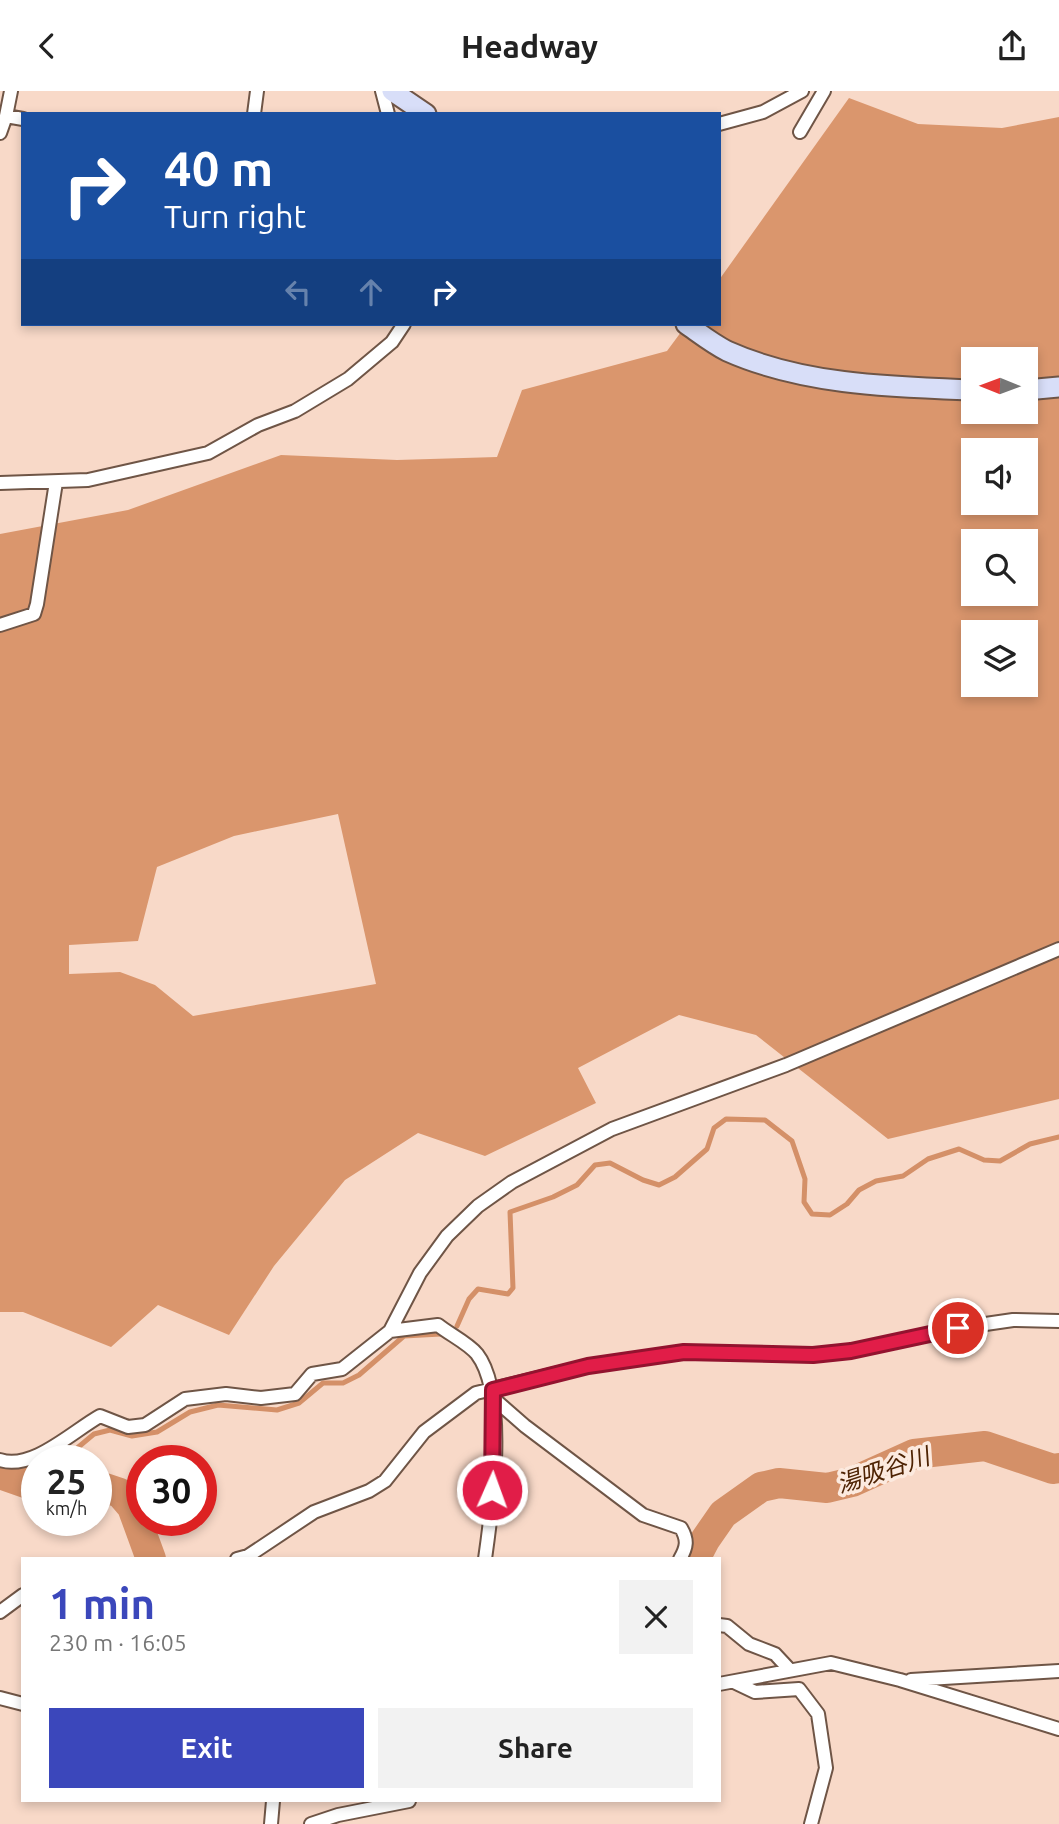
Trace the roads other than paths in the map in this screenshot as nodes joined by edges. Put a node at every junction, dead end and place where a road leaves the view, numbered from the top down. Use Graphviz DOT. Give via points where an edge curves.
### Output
graph roads {
  1 [pos="11,91"];
  2 [pos="257,91"];
  3 [pos="382,91"];
  4 [pos="392,91"];
  5 [pos="802,91"];
  6 [pos="824,91"];
  7 [pos="254,112"];
  8 [pos="387,112"];
  9 [pos="423,112"];
  10 [pos="6,116"];
  11 [pos="21,119"];
  12 [pos="721,124"];
  13 [pos="800,132"];
  14 [pos="0,133"];
  15 [pos="403,326"];
  16 [pos="689,326"];
  17 [pos="1059,387"];
  18 [pos="961,389"];
  19 [pos="1038,389"];
  20 [pos="56,482"];
  21 [pos="0,483"];
  22 [pos="0,625"];
  23 [pos="1059,949"];
  24 [pos="1059,1321"];
  25 [pos="390,1331"];
  26 [pos="493,1394"];
  27 [pos="0,1460"];
  28 [pos="244,1557"];
  29 [pos="485,1557"];
  30 [pos="681,1557"];
  31 [pos="21,1596"];
  32 [pos="0,1612"];
  33 [pos="721,1625"];
  34 [pos="789,1669"];
  35 [pos="1059,1671"];
  36 [pos="901,1680"];
  37 [pos="734,1682"];
  38 [pos="721,1684"];
  39 [pos="0,1698"];
  40 [pos="21,1703"];
  41 [pos="1059,1729"];
  42 [pos="273,1802"];
  43 [pos="404,1802"];
  44 [pos="271,1824"];
  45 [pos="311,1824"];
  46 [pos="811,1824"];
  1 -- 10 [label="street"];
  2 -- 7 [label="street"];
  3 -- 8 [label="street"];
  4 -- 9 [label="main road"];
  5 -- 12 [label="street" via="763,113"];
  6 -- 13 [label="street"];
  10 -- 11 [label="street"];
  10 -- 14 [label="street"];
  15 -- 20 [label="street" via="392,342 348,379 295,411 208,453 88,480"];
  16 -- 18 [label="main road" via="726,350 806,375"];
  17 -- 19 [label="main road"];
  20 -- 21 [label="street"];
  20 -- 22 [label="street" via="34,614"];
  23 -- 25 [label="street" via="786,1065 612,1129 512,1182 447,1236 420,1273"];
  24 -- 26 [label="street" via="1013,1320 813,1355 684,1352 588,1366"];
  25 -- 26 [label="street" via="438,1325 477,1353"];
  25 -- 27 [label="street" via="342,1370 312,1374 295,1394 185,1399 145,1425 128,1427 100,1416 69,1439 20,1463"];
  26 -- 28 [label="street" via="476,1393 424,1432 385,1481 314,1512"];
  26 -- 29 [label="street" via="492,1513"];
  26 -- 30 [label="street" via="525,1426 643,1515 681,1528 687,1540"];
  31 -- 32 [label="street"];
  33 -- 34 [label="street" via="775,1654"];
  34 -- 36 [label="street" via="831,1663"];
  34 -- 37 [label="street"];
  35 -- 36 [label="street"];
  36 -- 41 [label="street"];
  37 -- 38 [label="street"];
  37 -- 46 [label="street" via="755,1692 799,1689 818,1714 826,1768"];
  39 -- 40 [label="street"];
  42 -- 44 [label="street"];
  43 -- 45 [label="street"];
}
